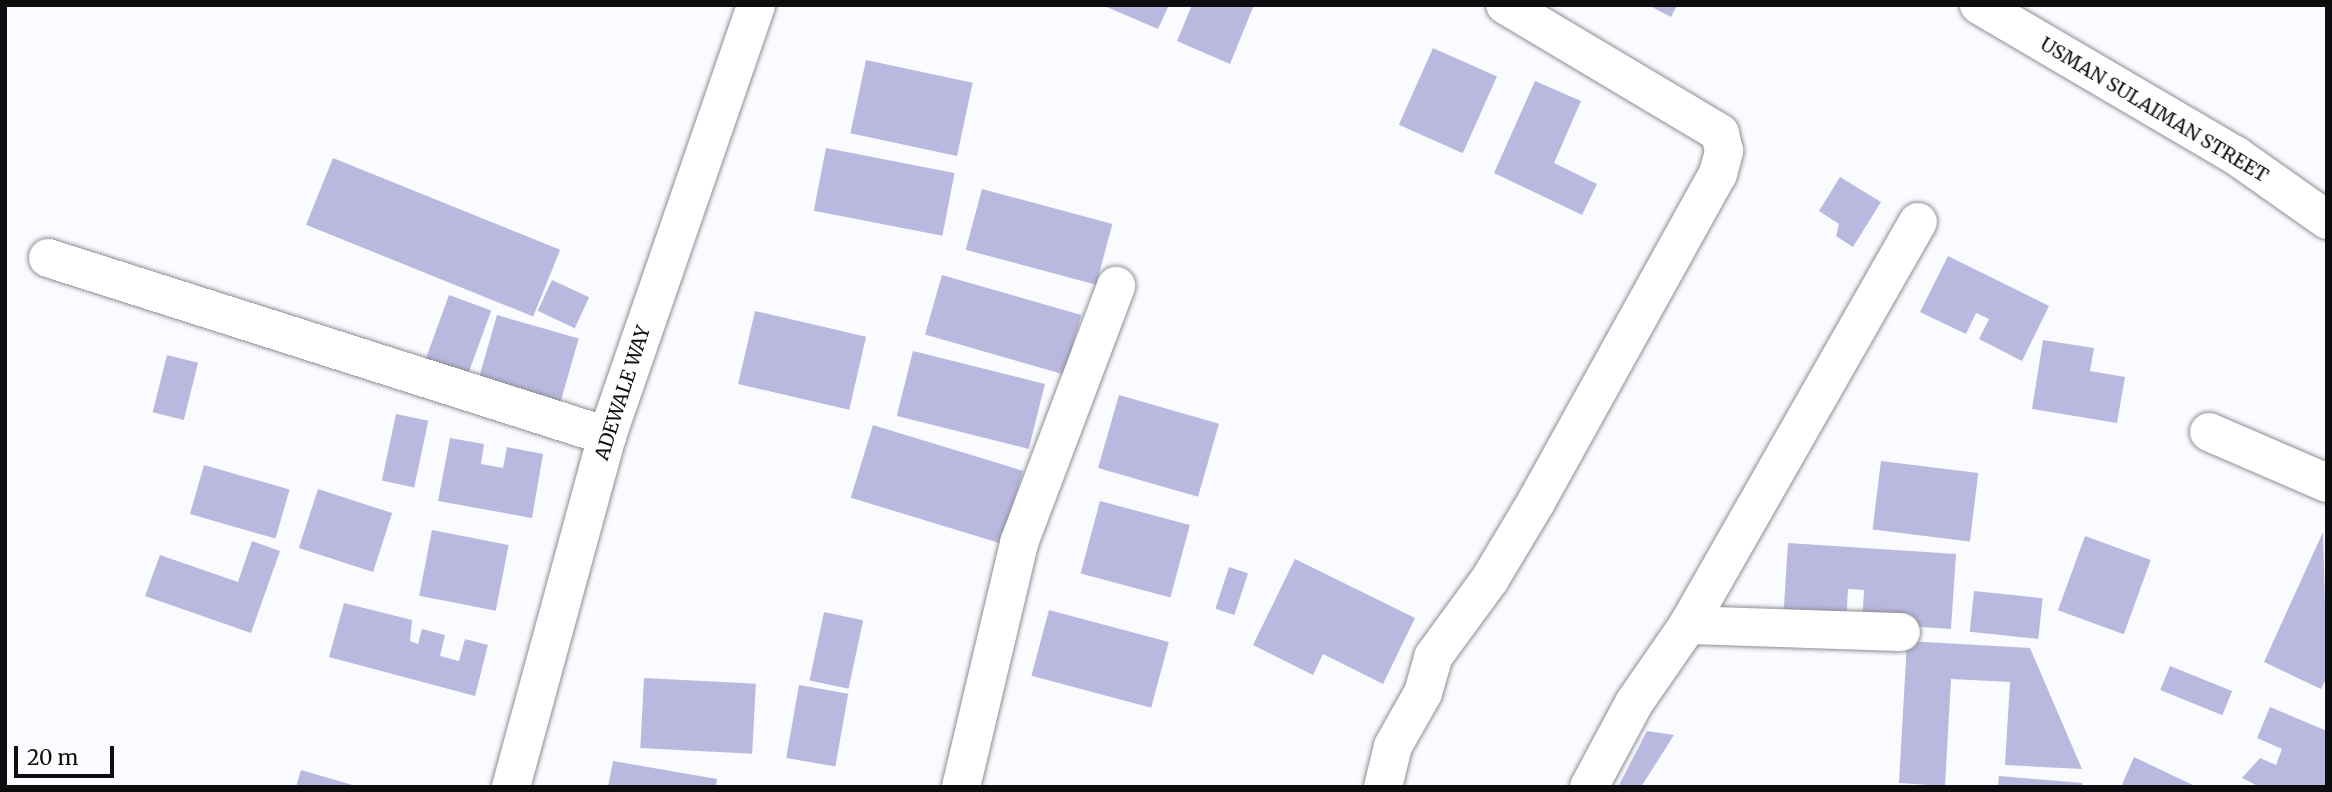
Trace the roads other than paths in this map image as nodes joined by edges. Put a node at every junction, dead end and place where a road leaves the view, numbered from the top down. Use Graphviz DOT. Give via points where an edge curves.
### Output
graph roads {
  1 [pos="756,5"];
  2 [pos="1505,5"];
  3 [pos="1979,5"];
  4 [pos="2327,220"];
  5 [pos="1918,222"];
  6 [pos="48,258"];
  7 [pos="1116,286"];
  8 [pos="2209,432"];
  9 [pos="607,436"];
  10 [pos="2327,483"];
  11 [pos="1688,625"];
  12 [pos="1901,632"];
  13 [pos="512,787"];
  14 [pos="961,787"];
  15 [pos="1383,787"];
  16 [pos="1589,787"];
  1 -- 9 [label="street, ADEWALE WAY"];
  2 -- 15 [label="street" via="1720,133 1724,151 1717,174 1536,502 1490,579 1433,657 1423,693 1392,746"];
  3 -- 4 [label="street, USMAN SULAIMAN STREET" via="2235,155"];
  5 -- 11 [label="street"];
  6 -- 9 [label="street"];
  7 -- 14 [label="street" via="1019,543"];
  8 -- 10 [label="street"];
  9 -- 13 [label="street, ADEWALE WAY"];
  11 -- 12 [label="street"];
  11 -- 16 [label="street" via="1634,703"];
}
